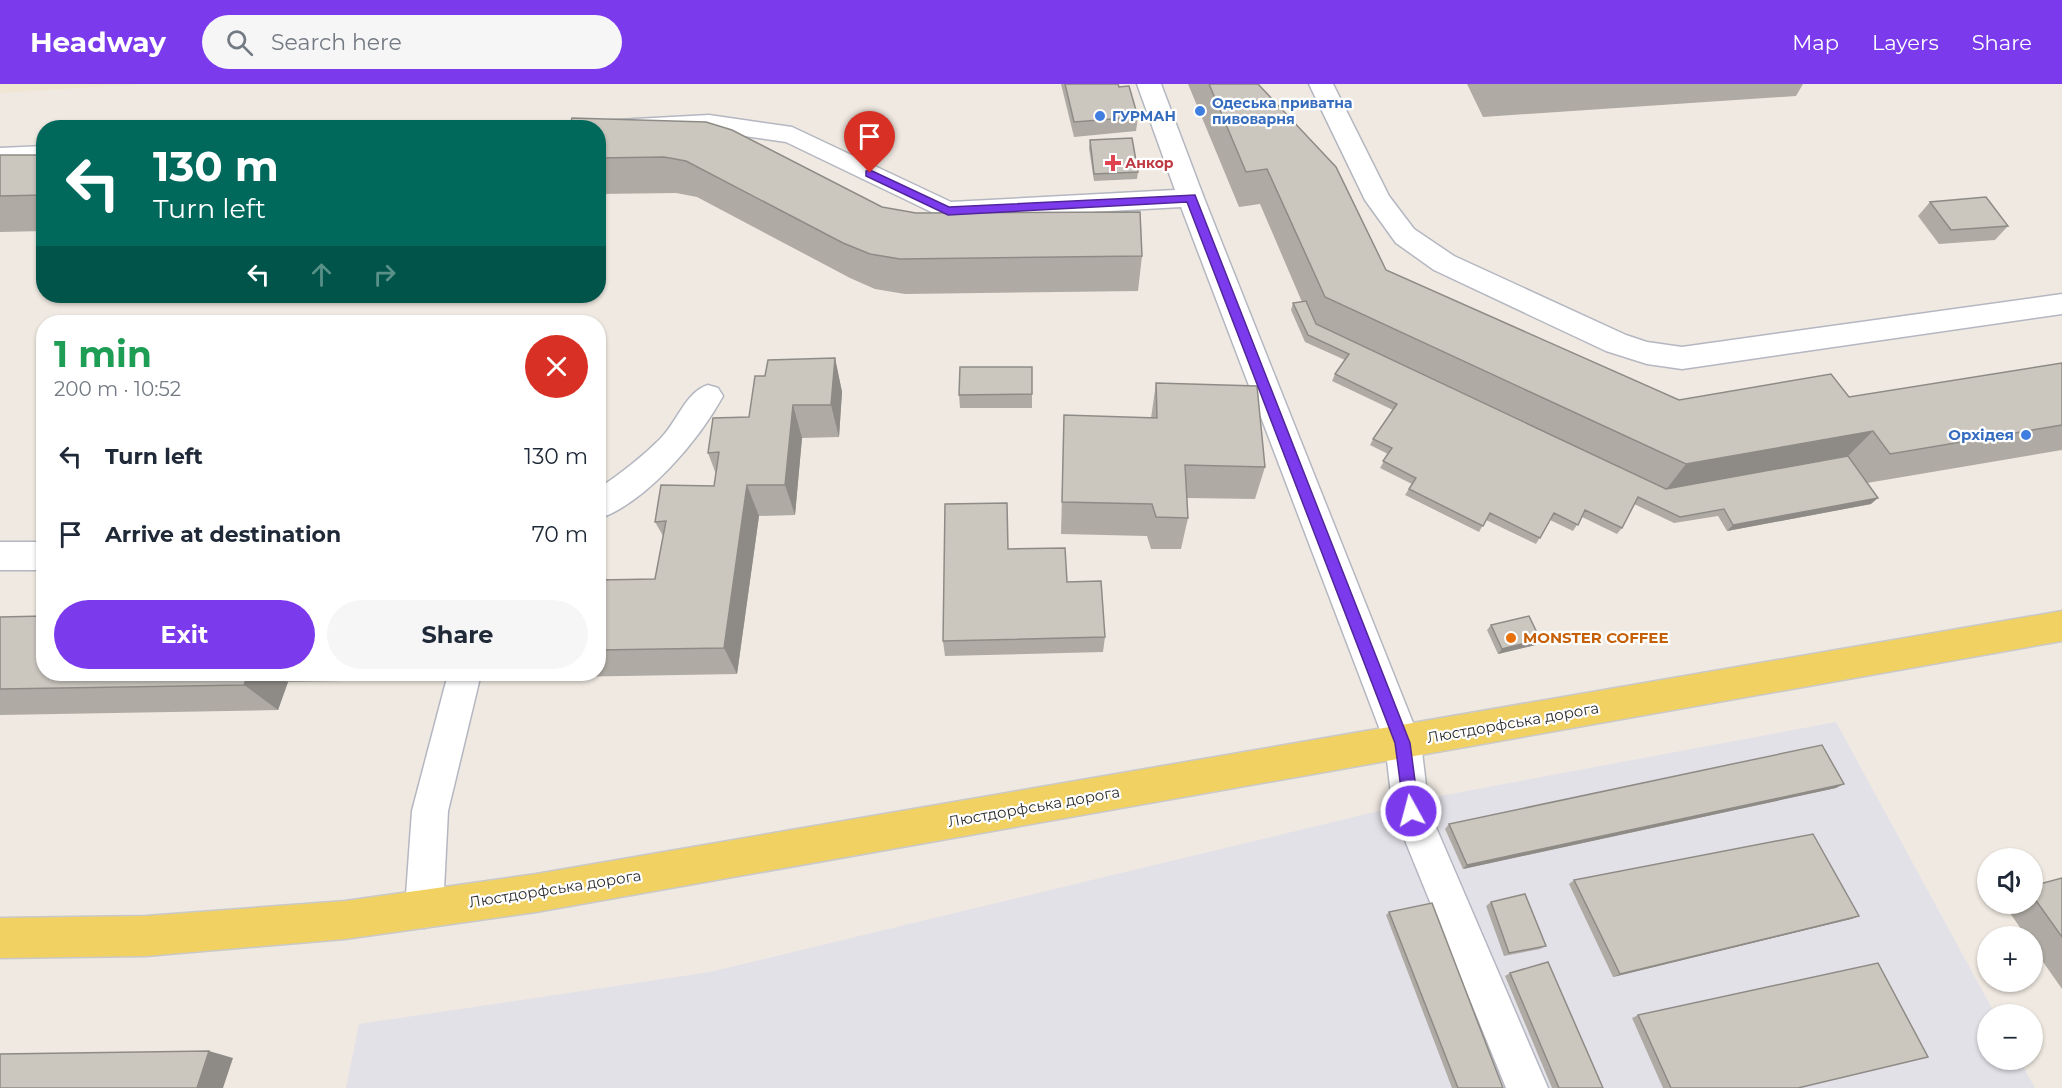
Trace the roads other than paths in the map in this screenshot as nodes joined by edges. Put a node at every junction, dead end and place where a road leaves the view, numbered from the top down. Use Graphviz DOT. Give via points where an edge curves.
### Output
graph roads {
  1 [pos="1149,84"];
  2 [pos="1321,84"];
  3 [pos="606,129"];
  4 [pos="36,154"];
  5 [pos="0,156"];
  6 [pos="1191,198"];
  7 [pos="2062,304"];
  8 [pos="708,396"];
  9 [pos="606,500"];
  10 [pos="0,556"];
  11 [pos="36,556"];
  12 [pos="2062,626"];
  13 [pos="462,681"];
  14 [pos="1403,743"];
  15 [pos="424,909"];
  16 [pos="0,938"];
  17 [pos="1527,1088"];
  1 -- 6 [label="street"];
  2 -- 7 [label="street" via="1378,200 1404,236 1444,263 1616,343 1647,353 1682,358"];
  3 -- 6 [label="street" via="709,123 792,135 948,211"];
  4 -- 5 [label="street"];
  6 -- 14 [label="street"];
  8 -- 9 [label="street" via="673,446"];
  10 -- 11 [label="street"];
  12 -- 14 [label="main road, Люстдорфська дорога"];
  13 -- 15 [label="street" via="430,811"];
  14 -- 15 [label="main road, Люстдорфська дорога"];
  14 -- 17 [label="street" via="1411,811"];
  15 -- 16 [label="main road, Люстдорфська дорога" via="345,920 146,936"];
}
